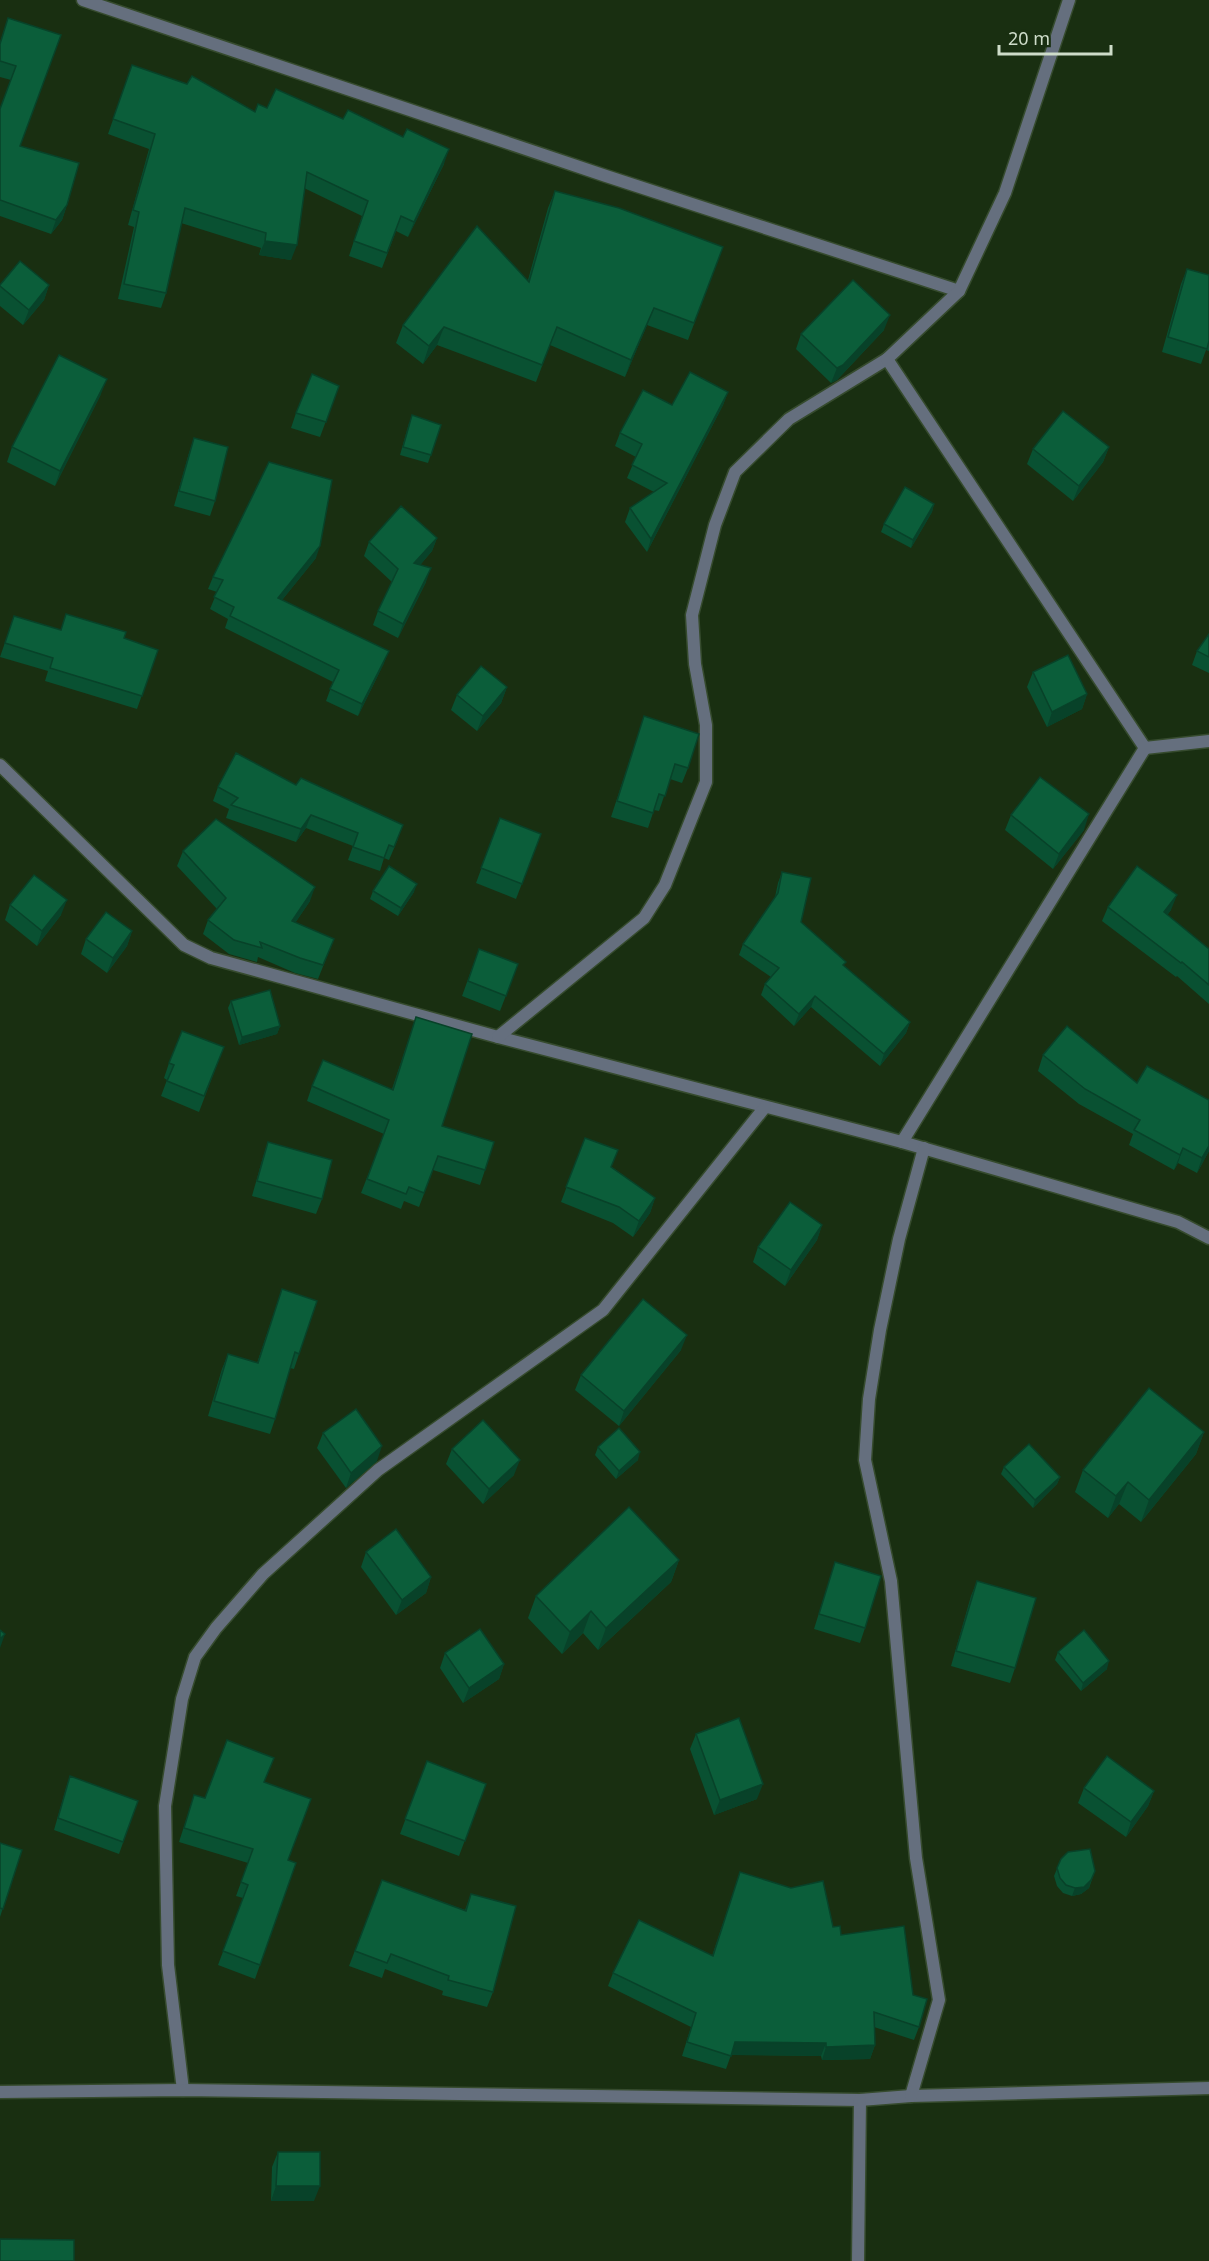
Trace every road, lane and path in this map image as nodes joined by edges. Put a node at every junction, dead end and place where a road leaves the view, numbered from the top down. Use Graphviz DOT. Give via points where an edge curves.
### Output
graph roads {
  1 [pos="83,0"];
  2 [pos="1069,0"];
  3 [pos="959,291"];
  4 [pos="887,359"];
  5 [pos="1209,741"];
  6 [pos="1145,748"];
  7 [pos="0,765"];
  8 [pos="498,1037"];
  9 [pos="765,1107"];
  10 [pos="902,1142"];
  11 [pos="924,1148"];
  12 [pos="1209,1238"];
  13 [pos="1209,2088"];
  14 [pos="183,2090"];
  15 [pos="0,2092"];
  16 [pos="911,2096"];
  17 [pos="860,2100"];
  18 [pos="858,2261"];
  1 -- 3 [label="street"];
  2 -- 3 [label="street" via="1005,193"];
  3 -- 4 [label="street"];
  4 -- 6 [label="street"];
  4 -- 8 [label="street" via="789,418 735,472 715,525 692,615 695,664 706,725 706,782 665,885 644,918"];
  5 -- 6 [label="street"];
  6 -- 10 [label="street"];
  7 -- 8 [label="street" via="184,945 211,958"];
  8 -- 9 [label="street"];
  9 -- 10 [label="street"];
  9 -- 14 [label="street" via="603,1310 378,1470 262,1574 195,1658 182,1699 165,1806 168,1965"];
  10 -- 11 [label="street"];
  11 -- 12 [label="street" via="1178,1222"];
  11 -- 16 [label="street" via="880,1330 869,1399 866,1460 891,1581 916,1858 939,2000"];
  13 -- 16 [label="street"];
  14 -- 15 [label="street"];
  14 -- 17 [label="street"];
  16 -- 17 [label="street"];
  17 -- 18 [label="street"];
}
